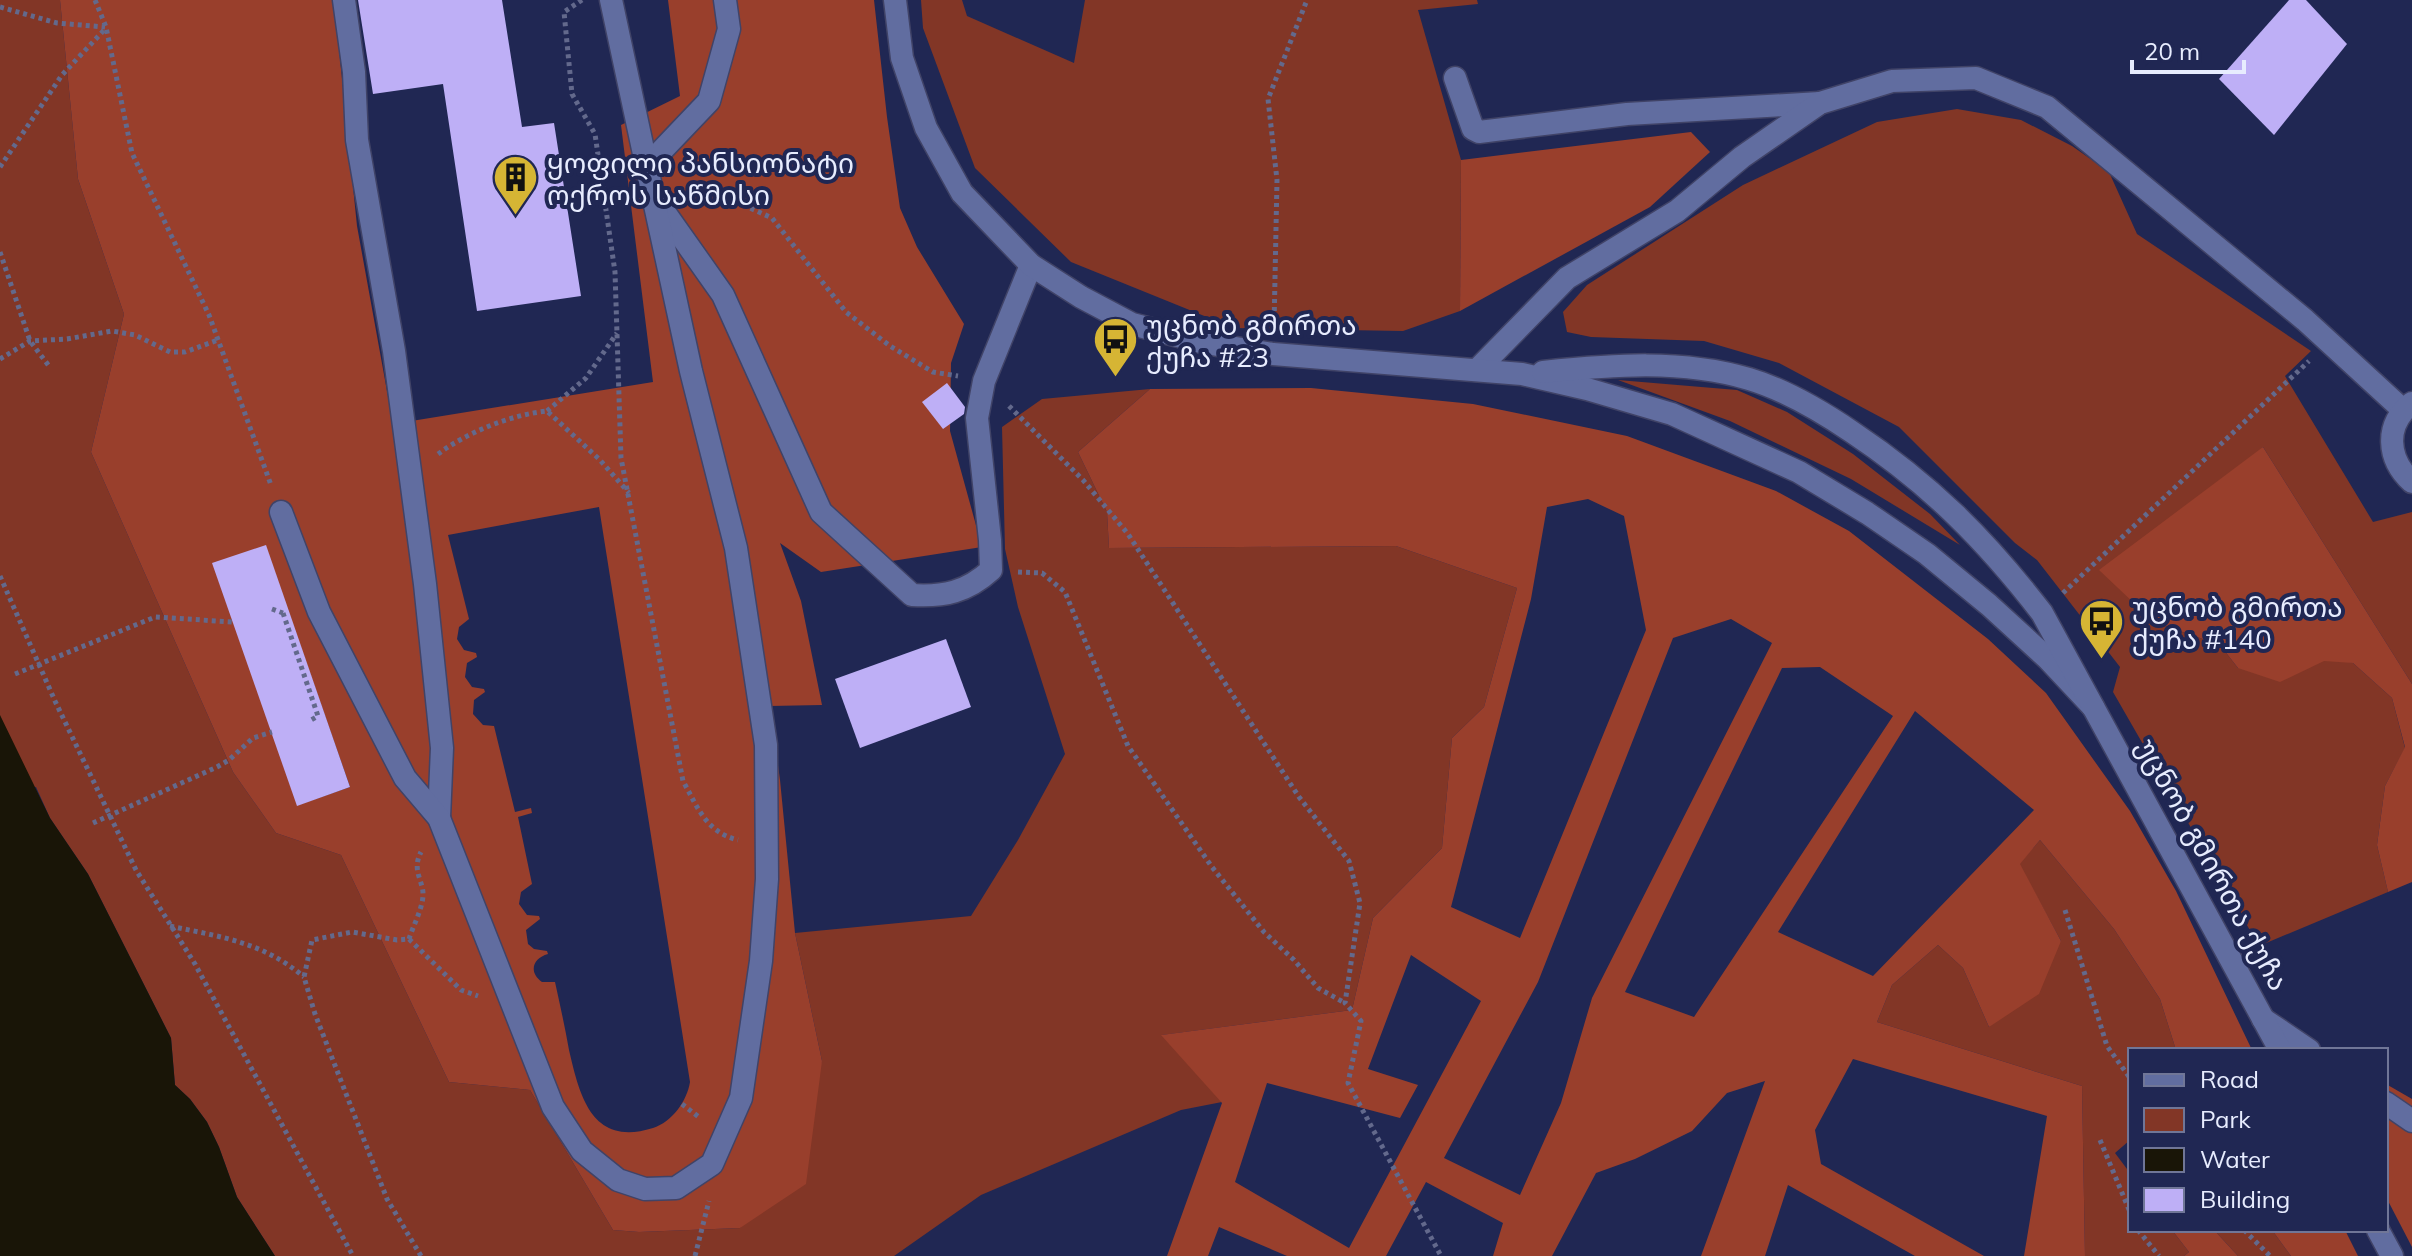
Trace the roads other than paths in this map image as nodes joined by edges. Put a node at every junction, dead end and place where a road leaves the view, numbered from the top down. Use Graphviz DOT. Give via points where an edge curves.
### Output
graph roads {
  1 [pos="344,0"];
  2 [pos="611,0"];
  3 [pos="725,0"];
  4 [pos="895,0"];
  5 [pos="1455,78"];
  6 [pos="1820,103"];
  7 [pos="647,166"];
  8 [pos="653,196"];
  9 [pos="1031,265"];
  10 [pos="1477,370"];
  11 [pos="1522,374"];
  12 [pos="2408,407"];
  13 [pos="2412,482"];
  14 [pos="281,512"];
  15 [pos="2093,707"];
  16 [pos="439,818"];
  17 [pos="2263,1019"];
  18 [pos="2279,1048"];
  19 [pos="2306,1048"];
  20 [pos="2388,1104"];
  21 [pos="2412,1121"];
  22 [pos="2379,1232"];
  23 [pos="2392,1256"];
  1 -- 16 [label="main road" via="357,140 411,474 442,748"];
  2 -- 7 [label="main road"];
  3 -- 7 [label="main road" via="729,29 709,101"];
  4 -- 9 [label="main road, უცნობ გმირთა ქუჩა" via="902,58 926,128 962,193"];
  5 -- 6 [label="main road" via="1473,129 1479,132 1627,114"];
  6 -- 10 [label="main road" via="1677,211 1567,278"];
  6 -- 12 [label="main road" via="1892,81 1976,78 2047,107"];
  7 -- 8 [label="main road"];
  8 -- 9 [label="main road" via="723,295 821,512 912,595 940,597 977,583 991,570 977,418 984,381"];
  8 -- 16 [label="main road" via="736,548 766,745 767,879 761,961 741,1098 712,1164 676,1188 645,1189 618,1180 582,1151 553,1107"];
  9 -- 10 [label="main road, უცნობ გმირთა ქუჩა" via="1132,324 1205,343 1273,354"];
  10 -- 11 [label="main road, უცნობ გმირთა ქუჩა"];
  11 -- 15 [label="main road, უცნობ გმირთა ქუჩა" via="1672,414 1799,472 1927,554 2048,659"];
  11 -- 15 [label="main road, უცნობ გმირთა ქუჩა" via="1673,365 1750,379 1816,407 1942,499 1999,558 2042,613"];
  12 -- 13 [label="main road" via="2391,439 2400,471"];
  14 -- 16 [label="main road" via="319,612 405,778"];
  15 -- 17 [label="main road, უცნობ გმირთა ქუჩა"];
  17 -- 18 [label="main road, უცნობ გმირთა ქუჩა"];
  17 -- 19 [label="main road"];
  20 -- 21 [label="main road"];
  22 -- 23 [label="main road"];
}
